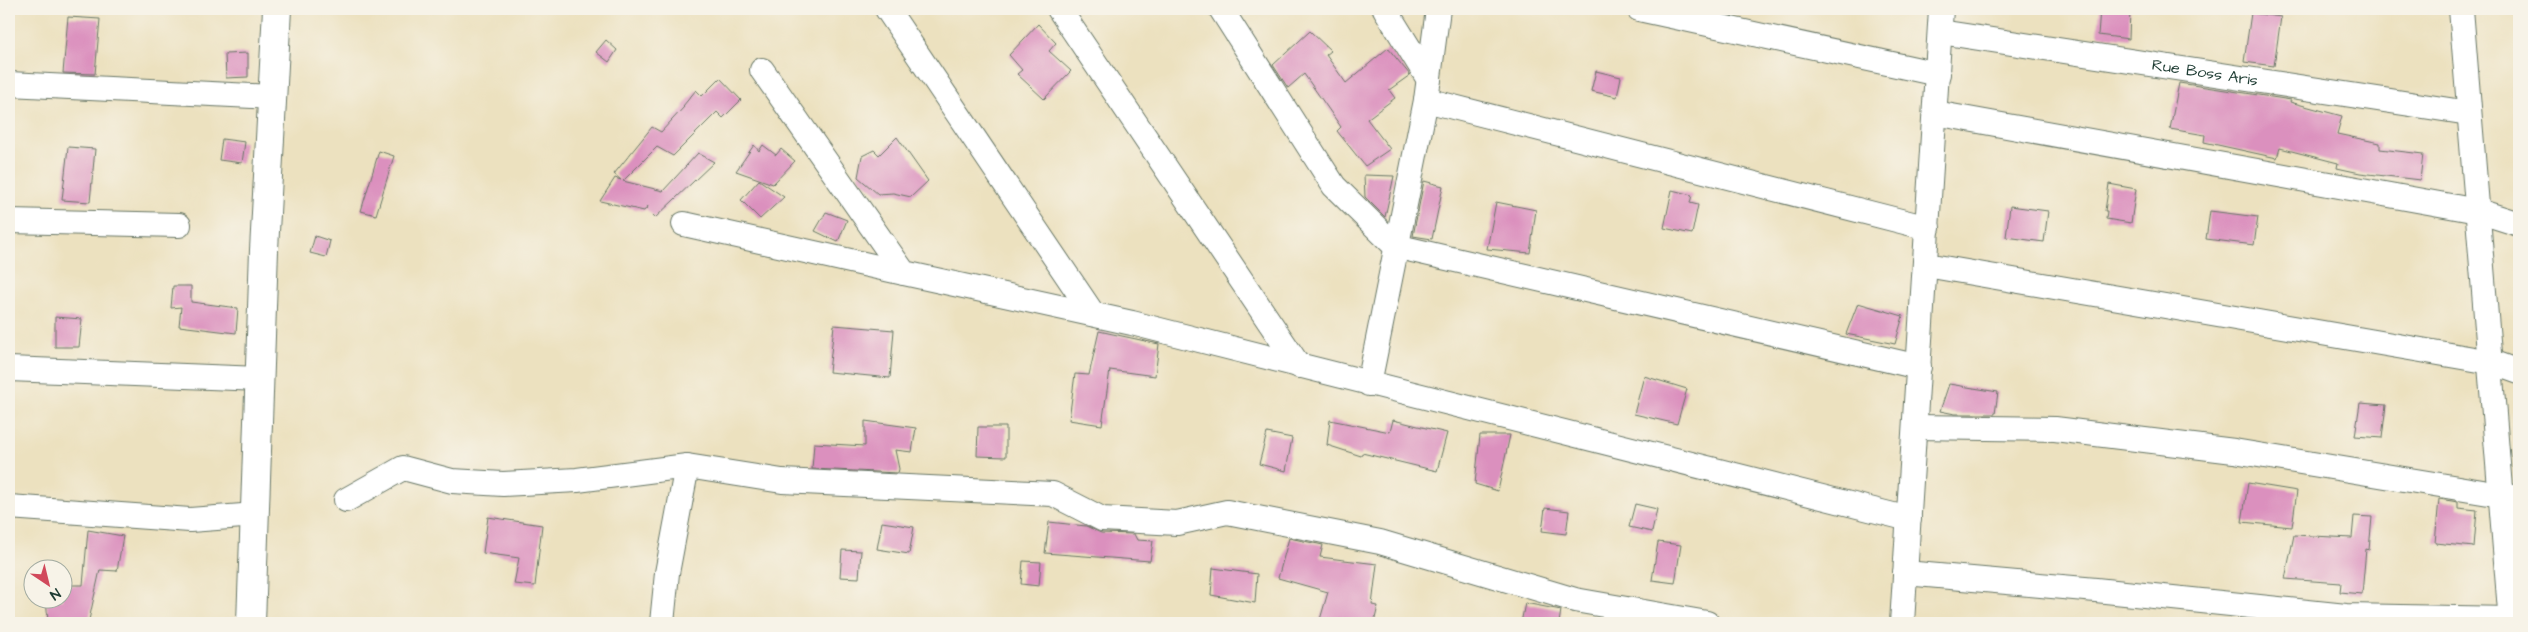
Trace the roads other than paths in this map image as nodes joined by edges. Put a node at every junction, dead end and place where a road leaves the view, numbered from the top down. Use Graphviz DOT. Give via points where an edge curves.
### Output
graph roads {
  1 [pos="277,9"];
  2 [pos="887,9"];
  3 [pos="1059,9"];
  4 [pos="1221,9"];
  5 [pos="1385,9"];
  6 [pos="1438,9"];
  7 [pos="1639,9"];
  8 [pos="2461,9"];
  9 [pos="1941,20"];
  10 [pos="762,70"];
  11 [pos="1938,74"];
  12 [pos="9,84"];
  13 [pos="1427,90"];
  14 [pos="272,97"];
  15 [pos="1935,113"];
  16 [pos="2469,114"];
  17 [pos="2478,211"];
  18 [pos="9,221"];
  19 [pos="684,224"];
  20 [pos="2519,224"];
  21 [pos="179,225"];
  22 [pos="1928,228"];
  23 [pos="1396,246"];
  24 [pos="1926,265"];
  25 [pos="904,273"];
  26 [pos="1093,314"];
  27 [pos="2490,362"];
  28 [pos="1299,366"];
  29 [pos="1919,368"];
  30 [pos="9,369"];
  31 [pos="2519,372"];
  32 [pos="260,379"];
  33 [pos="1369,384"];
  34 [pos="1915,427"];
  35 [pos="687,466"];
  36 [pos="2510,497"];
  37 [pos="346,500"];
  38 [pos="9,507"];
  39 [pos="256,515"];
  40 [pos="1909,519"];
  41 [pos="1905,573"];
  42 [pos="2511,621"];
  43 [pos="251,623"];
  44 [pos="662,623"];
  45 [pos="1707,623"];
  46 [pos="1902,623"];
  1 -- 14 [label="highway"];
  2 -- 26 [label="street"];
  3 -- 28 [label="street"];
  4 -- 23 [label="street" via="1334,186"];
  5 -- 13 [label="street"];
  6 -- 13 [label="street"];
  7 -- 11 [label="street"];
  8 -- 16 [label="street"];
  9 -- 11 [label="street"];
  9 -- 16 [label="street, Rue Boss Aris"];
  10 -- 25 [label="street"];
  11 -- 15 [label="street"];
  12 -- 14 [label="street"];
  13 -- 22 [label="street"];
  13 -- 23 [label="street"];
  14 -- 32 [label="highway"];
  15 -- 17 [label="street"];
  15 -- 22 [label="street"];
  16 -- 17 [label="street"];
  17 -- 20 [label="street"];
  17 -- 27 [label="street"];
  18 -- 21 [label="street"];
  19 -- 25 [label="street"];
  22 -- 24 [label="street"];
  23 -- 29 [label="street"];
  23 -- 33 [label="street"];
  24 -- 27 [label="street"];
  24 -- 29 [label="street"];
  25 -- 26 [label="street"];
  26 -- 28 [label="street"];
  27 -- 31 [label="street"];
  27 -- 36 [label="street"];
  28 -- 33 [label="street"];
  29 -- 34 [label="street"];
  30 -- 32 [label="street"];
  32 -- 39 [label="highway"];
  33 -- 40 [label="street"];
  34 -- 36 [label="street" via="2064,430 2234,450"];
  34 -- 40 [label="street"];
  35 -- 37 [label="street" via="577,480 503,484 452,481 403,468"];
  35 -- 44 [label="street" via="667,573"];
  35 -- 45 [label="street" via="782,481 1053,494 1102,519 1177,523 1227,512 1380,542 1575,600"];
  36 -- 42 [label="street"];
  38 -- 39 [label="street" via="190,520"];
  39 -- 43 [label="highway"];
  40 -- 41 [label="street"];
  41 -- 42 [label="street" via="2346,616"];
  41 -- 46 [label="street"];
}
